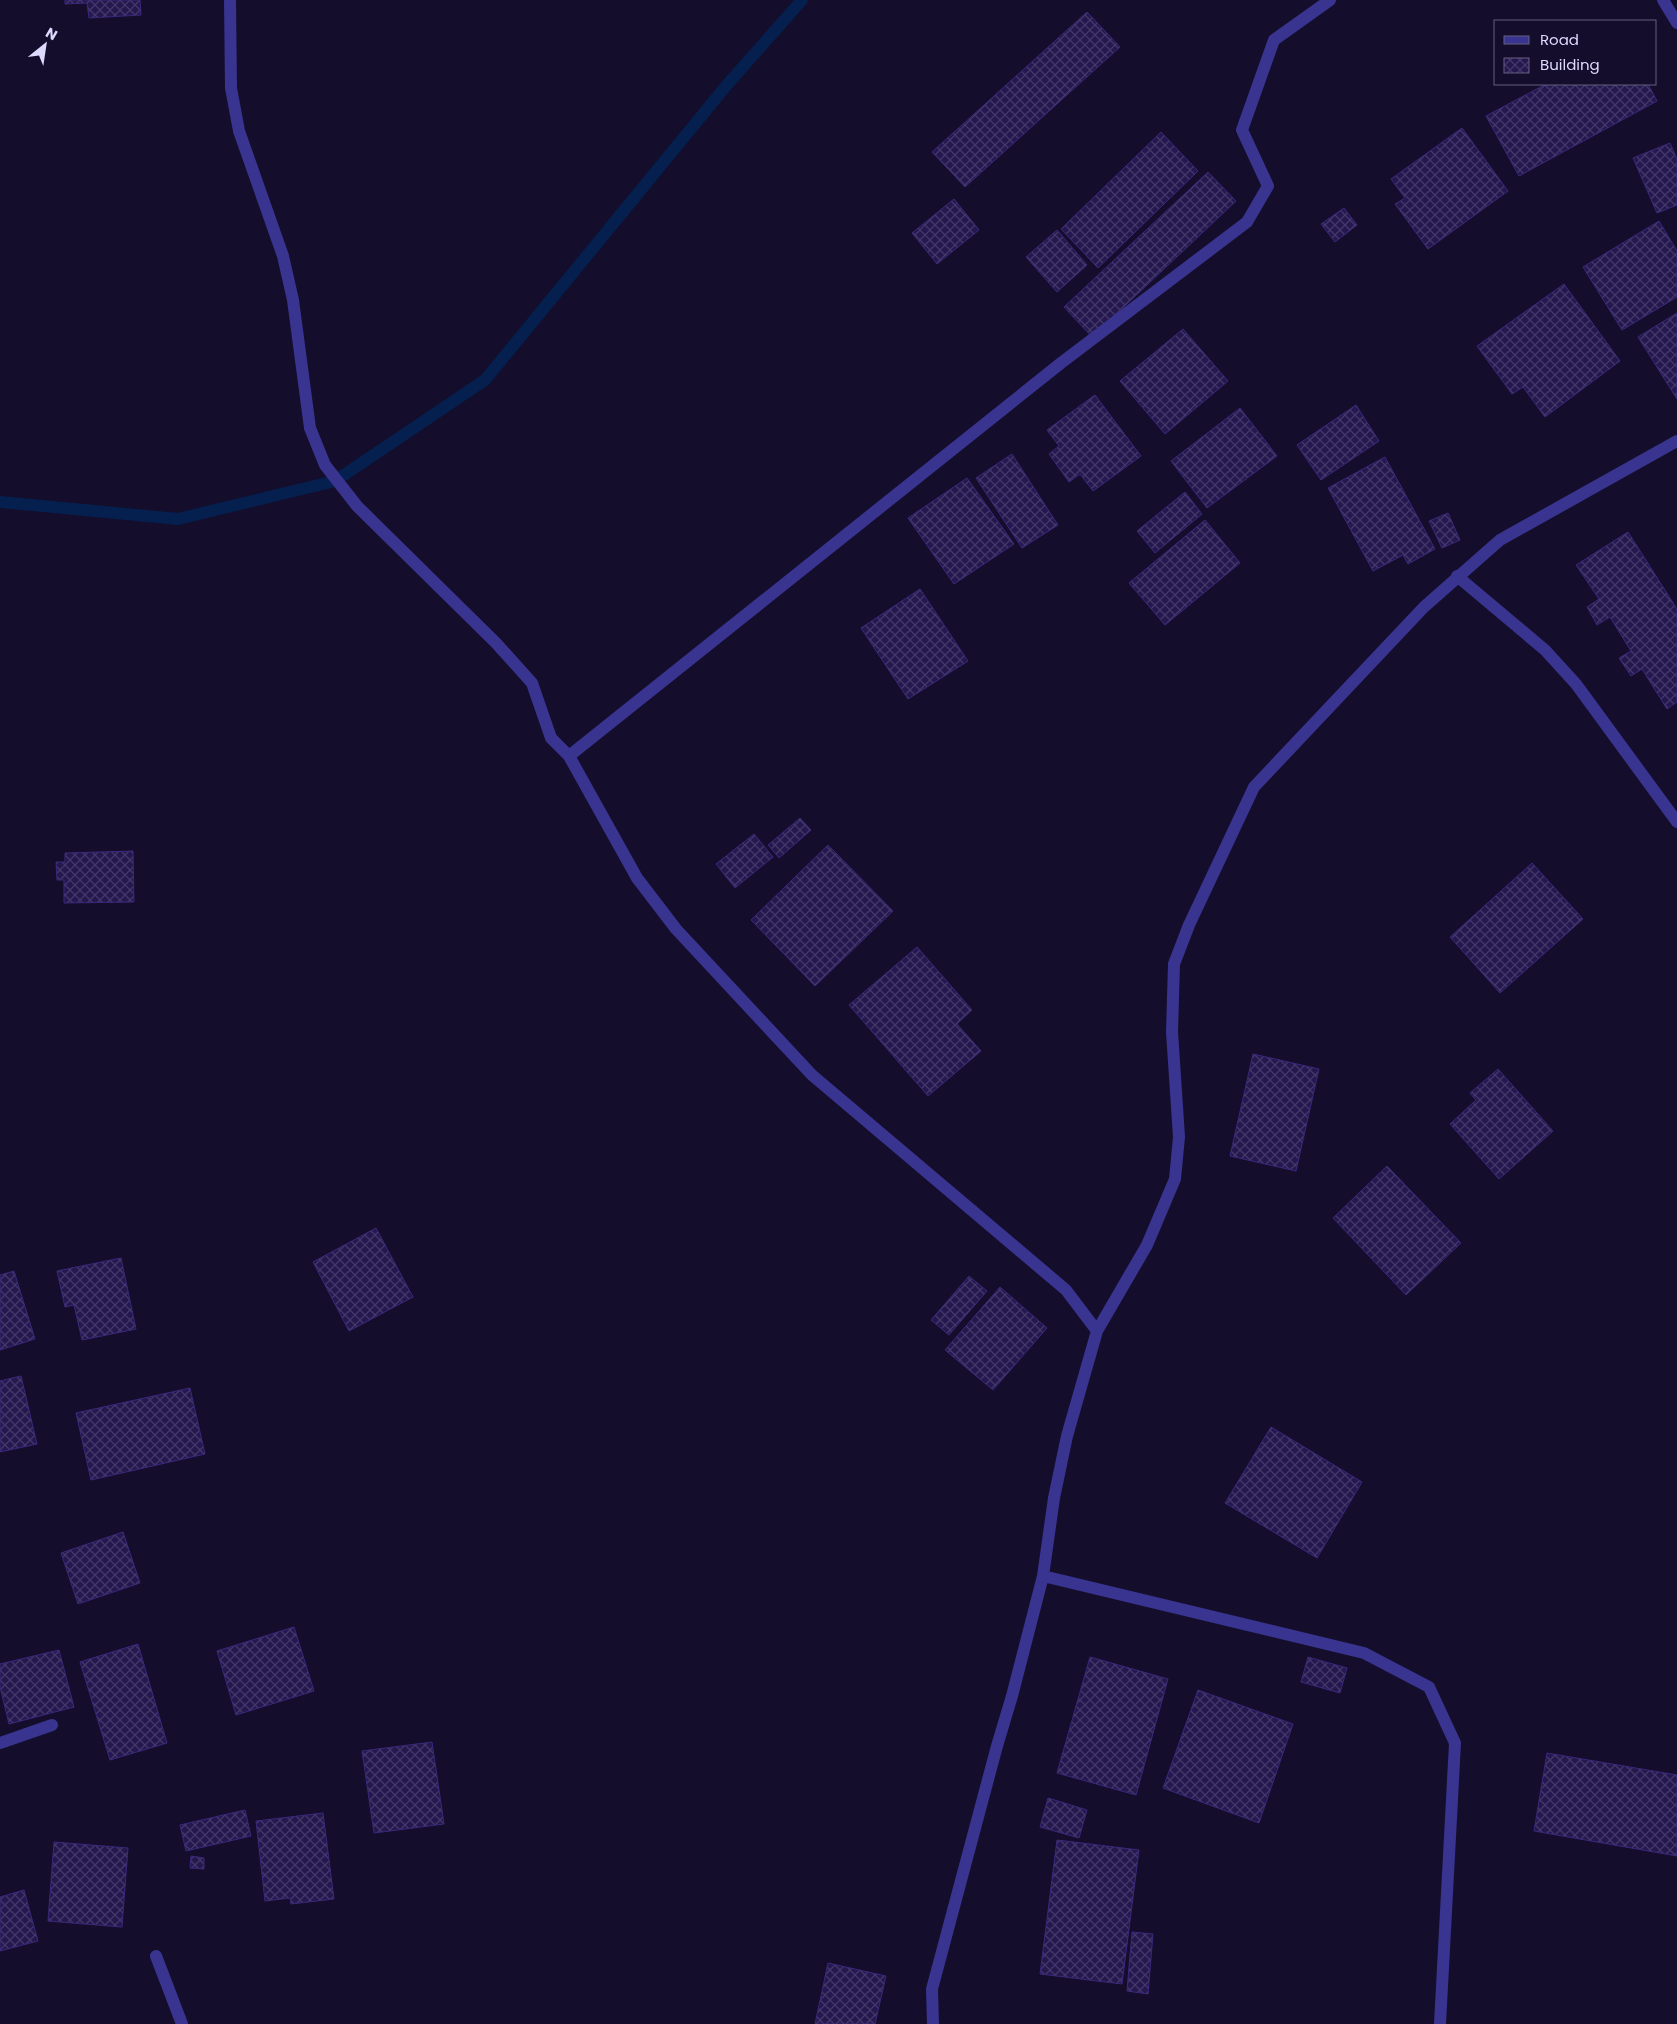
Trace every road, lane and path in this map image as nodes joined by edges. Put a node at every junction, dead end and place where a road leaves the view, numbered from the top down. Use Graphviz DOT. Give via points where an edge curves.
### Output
graph roads {
  1 [pos="230,0"];
  2 [pos="1330,0"];
  3 [pos="1663,0"];
  4 [pos="1677,24"];
  5 [pos="1677,441"];
  6 [pos="1457,576"];
  7 [pos="569,756"];
  8 [pos="1677,822"];
  9 [pos="1097,1331"];
  10 [pos="1043,1576"];
  11 [pos="52,1725"];
  12 [pos="0,1743"];
  13 [pos="156,1956"];
  14 [pos="182,2024"];
  15 [pos="933,2024"];
  16 [pos="1440,2024"];
  1 -- 7 [label="street" via="231,88 239,131 282,256 293,300 310,428 325,465 357,506 496,643 532,683 551,738"];
  2 -- 7 [label="street" via="1274,40 1242,130 1268,186 1247,222 1061,363"];
  3 -- 4 [label="street"];
  5 -- 6 [label="street" via="1500,540"];
  6 -- 8 [label="street" via="1545,650 1576,684"];
  6 -- 9 [label="street" via="1254,787 1174,964 1172,1032 1179,1137 1175,1179 1147,1245"];
  7 -- 9 [label="street" via="638,878 683,936 812,1075 1066,1290"];
  9 -- 10 [label="street" via="1067,1436"];
  10 -- 15 [label="street" via="932,1989"];
  10 -- 16 [label="street" via="1364,1653 1429,1687 1455,1744"];
  11 -- 12 [label="street"];
  13 -- 14 [label="street"];
}
